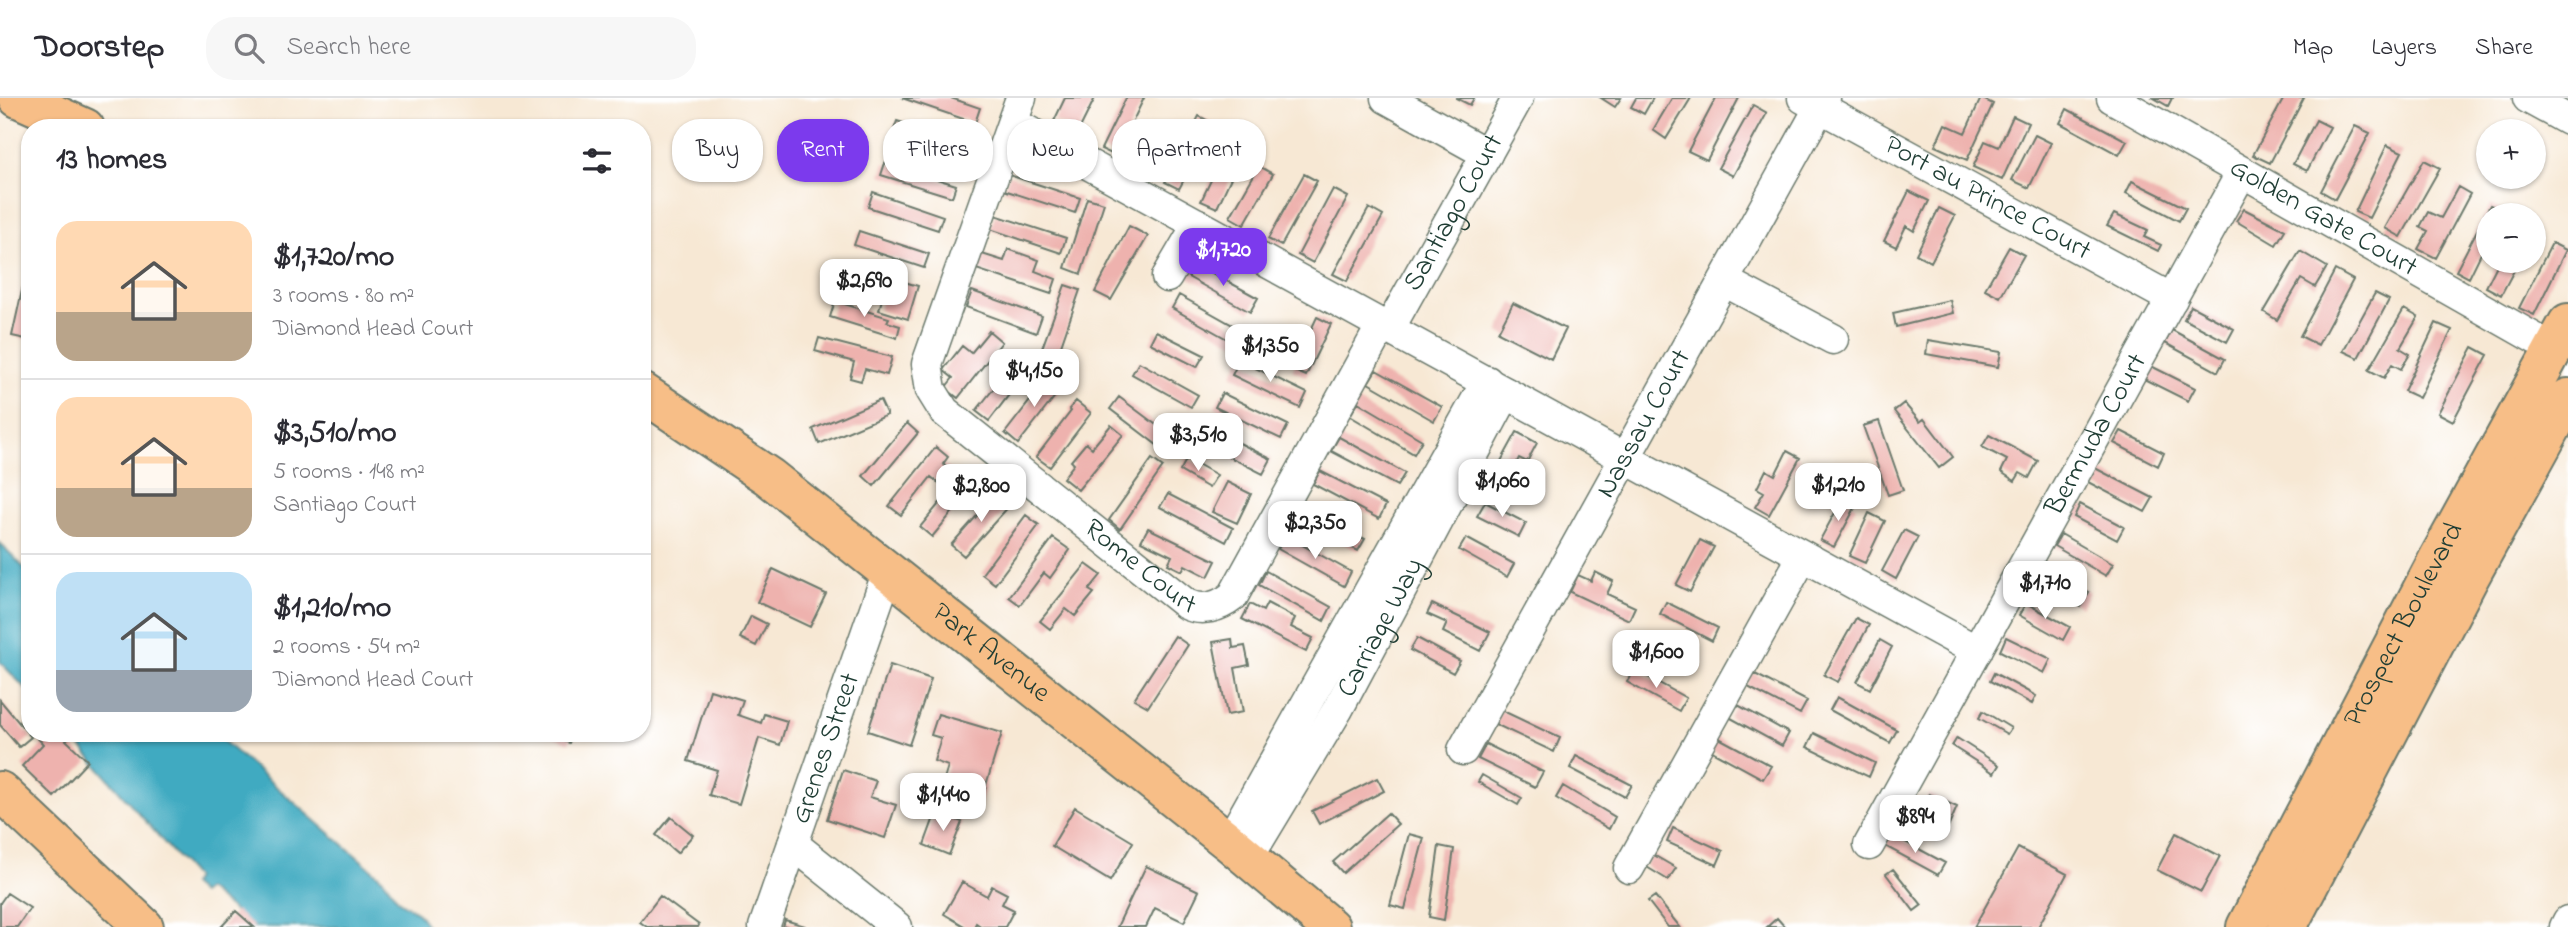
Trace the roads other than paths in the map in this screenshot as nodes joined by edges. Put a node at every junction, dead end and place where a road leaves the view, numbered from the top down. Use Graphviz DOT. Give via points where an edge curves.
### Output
graph roads {
  1 [pos="18,98"];
  2 [pos="1386,98"];
  3 [pos="1518,98"];
  4 [pos="2112,98"];
  5 [pos="2528,98"];
  6 [pos="1816,101"];
  7 [pos="1017,110"];
  8 [pos="65,119"];
  9 [pos="2568,120"];
  10 [pos="1487,153"];
  11 [pos="2242,172"];
  12 [pos="1198,224"];
  13 [pos="1167,277"];
  14 [pos="1724,281"];
  15 [pos="2172,299"];
  16 [pos="1386,327"];
  17 [pos="2552,331"];
  18 [pos="1833,339"];
  19 [pos="1496,387"];
  20 [pos="651,398"];
  21 [pos="2568,398"];
  22 [pos="1625,459"];
  23 [pos="1803,556"];
  24 [pos="2453,570"];
  25 [pos="888,571"];
  26 [pos="1209,607"];
  27 [pos="1977,651"];
  28 [pos="1464,750"];
  29 [pos="0,791"];
  30 [pos="793,844"];
  31 [pos="1869,845"];
  32 [pos="1239,850"];
  33 [pos="1629,868"];
  34 [pos="2568,921"];
  35 [pos="144,927"];
  36 [pos="764,927"];
  37 [pos="897,927"];
  38 [pos="1330,927"];
  39 [pos="2246,927"];
  40 [pos="2287,927"];
  41 [pos="2565,927"];
  1 -- 8 [label="main road"];
  2 -- 10 [label="street"];
  3 -- 10 [label="street, Santiago Court"];
  4 -- 11 [label="street, Golden Gate Court"];
  5 -- 9 [label="street"];
  6 -- 14 [label="street, Nassau Court"];
  6 -- 15 [label="street, Port au Prince Court"];
  7 -- 12 [label="street"];
  7 -- 26 [label="street, Rome Court" via="927,364 930,390 944,411 1186,604 1195,609"];
  10 -- 16 [label="street, Santiago Court"];
  11 -- 15 [label="street, Bermuda Court"];
  11 -- 17 [label="street, Golden Gate Court"];
  12 -- 13 [label="street"];
  12 -- 16 [label="street"];
  14 -- 18 [label="street"];
  14 -- 22 [label="street, Nassau Court"];
  15 -- 27 [label="street, Bermuda Court"];
  16 -- 19 [label="street"];
  16 -- 26 [label="street, Santiago Court" via="1233,596 1224,604"];
  17 -- 24 [label="main road, Prospect Boulevard"];
  19 -- 22 [label="street"];
  19 -- 32 [label="street, Carriage Way" via="1338,709"];
  20 -- 25 [label="main road, Park Avenue" via="769,477"];
  21 -- 24 [label="main road, Prospect Boulevard"];
  22 -- 23 [label="street"];
  22 -- 28 [label="street, Nassau Court"];
  23 -- 27 [label="street"];
  23 -- 33 [label="street"];
  24 -- 39 [label="main road, Prospect Boulevard"];
  24 -- 40 [label="main road, Prospect Boulevard"];
  25 -- 30 [label="street, Grenes Street"];
  25 -- 32 [label="main road, Park Avenue"];
  27 -- 31 [label="street, Bermuda Court"];
  29 -- 35 [label="main road"];
  30 -- 36 [label="street, Grenes Street"];
  30 -- 37 [label="street"];
  32 -- 38 [label="main road, Park Avenue"];
  34 -- 41 [label="street"];
}
